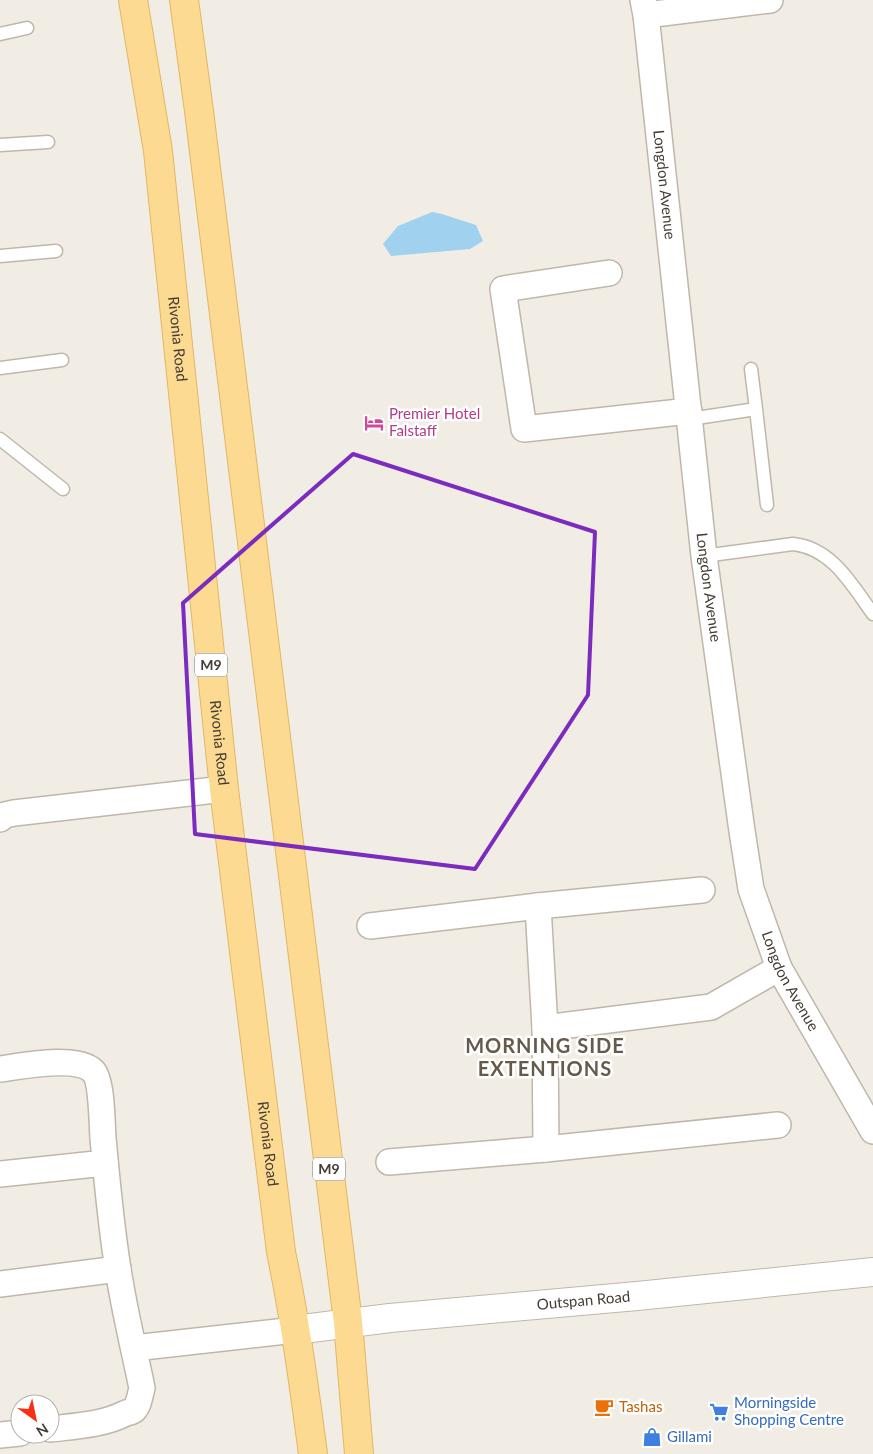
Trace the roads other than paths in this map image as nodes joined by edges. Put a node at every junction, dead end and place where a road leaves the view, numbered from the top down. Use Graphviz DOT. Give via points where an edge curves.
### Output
graph roads {
  1 [pos="134,0"];
  2 [pos="184,0"];
  3 [pos="770,0"];
  4 [pos="645,8"];
  5 [pos="27,28"];
  6 [pos="0,34"];
  7 [pos="48,142"];
  8 [pos="0,145"];
  9 [pos="56,250"];
  10 [pos="0,256"];
  11 [pos="609,273"];
  12 [pos="62,360"];
  13 [pos="0,368"];
  14 [pos="751,370"];
  15 [pos="756,409"];
  16 [pos="690,415"];
  17 [pos="0,439"];
  18 [pos="63,489"];
  19 [pos="766,505"];
  20 [pos="704,556"];
  21 [pos="873,614"];
  22 [pos="224,790"];
  23 [pos="0,819"];
  24 [pos="702,890"];
  25 [pos="538,906"];
  26 [pos="370,926"];
  27 [pos="779,968"];
  28 [pos="545,1028"];
  29 [pos="0,1069"];
  30 [pos="778,1125"];
  31 [pos="873,1131"];
  32 [pos="546,1149"];
  33 [pos="105,1162"];
  34 [pos="389,1162"];
  35 [pos="0,1174"];
  36 [pos="118,1269"];
  37 [pos="873,1272"];
  38 [pos="0,1284"];
  39 [pos="348,1322"];
  40 [pos="295,1330"];
  41 [pos="134,1348"];
  42 [pos="60,1428"];
  43 [pos="312,1454"];
  44 [pos="359,1454"];
  1 -- 22 [label="main road, Rivonia Road / M9" via="158,151"];
  2 -- 39 [label="main road, M9"];
  3 -- 4 [label="street"];
  4 -- 16 [label="street, Longdon Avenue"];
  5 -- 6 [label="lane"];
  7 -- 8 [label="lane"];
  9 -- 10 [label="lane"];
  11 -- 16 [label="street" via="503,288 524,429"];
  12 -- 13 [label="lane"];
  14 -- 15 [label="lane"];
  15 -- 16 [label="lane"];
  15 -- 19 [label="lane"];
  16 -- 20 [label="street, Longdon Avenue"];
  17 -- 18 [label="lane"];
  20 -- 21 [label="lane" via="793,544 814,549 842,572"];
  20 -- 27 [label="street, Longdon Avenue" via="751,889"];
  22 -- 23 [label="street" via="14,813"];
  22 -- 40 [label="main road, Rivonia Road / M9" via="281,1252"];
  24 -- 25 [label="street"];
  25 -- 26 [label="street"];
  25 -- 28 [label="street"];
  27 -- 28 [label="street" via="711,1007"];
  27 -- 31 [label="street, Longdon Avenue"];
  28 -- 32 [label="street"];
  29 -- 33 [label="street" via="60,1063 82,1066 93,1072 99,1085"];
  30 -- 32 [label="street"];
  32 -- 34 [label="street"];
  33 -- 35 [label="street"];
  33 -- 36 [label="street"];
  36 -- 38 [label="street"];
  36 -- 41 [label="street"];
  37 -- 39 [label="street, Outspan Road"];
  39 -- 40 [label="street, Outspan Road"];
  39 -- 44 [label="main road, M9"];
  40 -- 41 [label="street"];
  40 -- 43 [label="main road, Rivonia Road / M9"];
  41 -- 42 [label="street" via="142,1388 134,1410 105,1421"];
}
